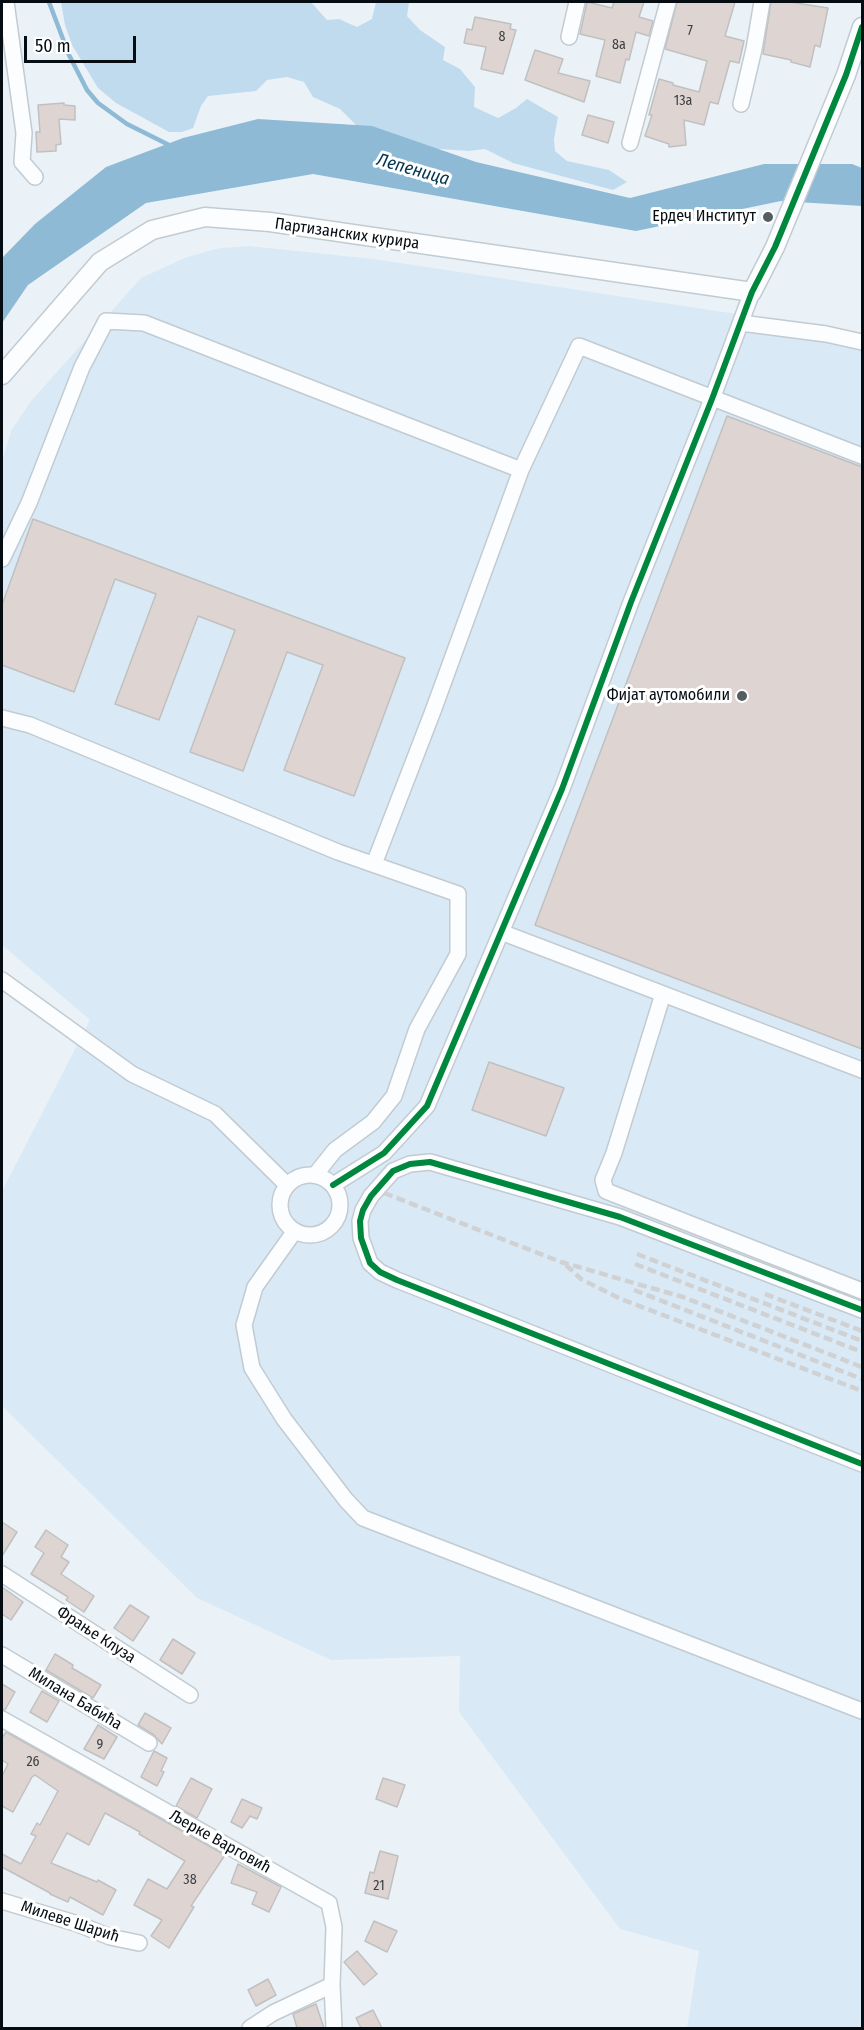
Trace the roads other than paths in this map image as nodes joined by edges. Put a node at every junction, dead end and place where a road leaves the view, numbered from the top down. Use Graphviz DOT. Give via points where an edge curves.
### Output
graph roads {
  1 [pos="6,2"];
  2 [pos="577,2"];
  3 [pos="668,2"];
  4 [pos="762,2"];
  5 [pos="862,27"];
  6 [pos="569,37"];
  7 [pos="741,104"];
  8 [pos="630,143"];
  9 [pos="35,177"];
  10 [pos="752,292"];
  11 [pos="741,323"];
  12 [pos="862,342"];
  13 [pos="2,375"];
  14 [pos="712,399"];
  15 [pos="862,456"];
  16 [pos="521,470"];
  17 [pos="2,559"];
  18 [pos="2,718"];
  19 [pos="374,864"];
  20 [pos="501,932"];
  21 [pos="2,980"];
  22 [pos="663,994"];
  23 [pos="862,1070"];
  24 [pos="315,1175"];
  25 [pos="287,1185"];
  26 [pos="333,1185"];
  27 [pos="294,1232"];
  28 [pos="862,1291"];
  29 [pos="862,1310"];
  30 [pos="862,1464"];
  31 [pos="2,1574"];
  32 [pos="2,1654"];
  33 [pos="190,1695"];
  34 [pos="862,1711"];
  35 [pos="2,1719"];
  36 [pos="149,1743"];
  37 [pos="2,1901"];
  38 [pos="139,1943"];
  39 [pos="332,1985"];
  40 [pos="250,2028"];
  41 [pos="334,2028"];
  1 -- 9 [label="street" via="24,133 22,162"];
  2 -- 6 [label="street"];
  3 -- 8 [label="street"];
  4 -- 7 [label="street"];
  5 -- 10 [label="street" via="775,247"];
  10 -- 11 [label="street"];
  10 -- 13 [label="street, Партизанских курира" via="270,222 205,217 152,230 100,262"];
  11 -- 12 [label="street"];
  11 -- 14 [label="street"];
  14 -- 15 [label="street"];
  14 -- 16 [label="street" via="579,346"];
  14 -- 20 [label="street" via="562,789"];
  16 -- 17 [label="street" via="144,323 106,321 82,367 29,503"];
  16 -- 19 [label="street"];
  18 -- 19 [label="street" via="30,725"];
  19 -- 24 [label="street" via="458,894 458,954 417,1029 394,1096 374,1122 335,1150"];
  20 -- 22 [label="street"];
  20 -- 26 [label="street" via="427,1106 384,1153"];
  21 -- 25 [label="street" via="132,1074 214,1114"];
  22 -- 23 [label="street"];
  22 -- 28 [label="street" via="603,1180 606,1191"];
  24 -- 25 [label="street" via="304,1175"];
  24 -- 26 [label="street"];
  25 -- 27 [label="street" via="279,1205 281,1216"];
  26 -- 27 [label="street" via="340,1202 337,1221 322,1234"];
  27 -- 34 [label="street" via="255,1287 244,1325 252,1368 284,1419 363,1518"];
  29 -- 30 [label="street" via="620,1217 430,1162 393,1171 370,1196 360,1221 370,1263 396,1280"];
  31 -- 33 [label="street, Фрање Клуза"];
  32 -- 36 [label="street, Милана Бабића"];
  35 -- 39 [label="street, Љерке Варговић" via="329,1903 334,1927"];
  37 -- 38 [label="street, Милеве Шарић"];
  39 -- 40 [label="street"];
  39 -- 41 [label="street, Љерке Варговић"];
}
